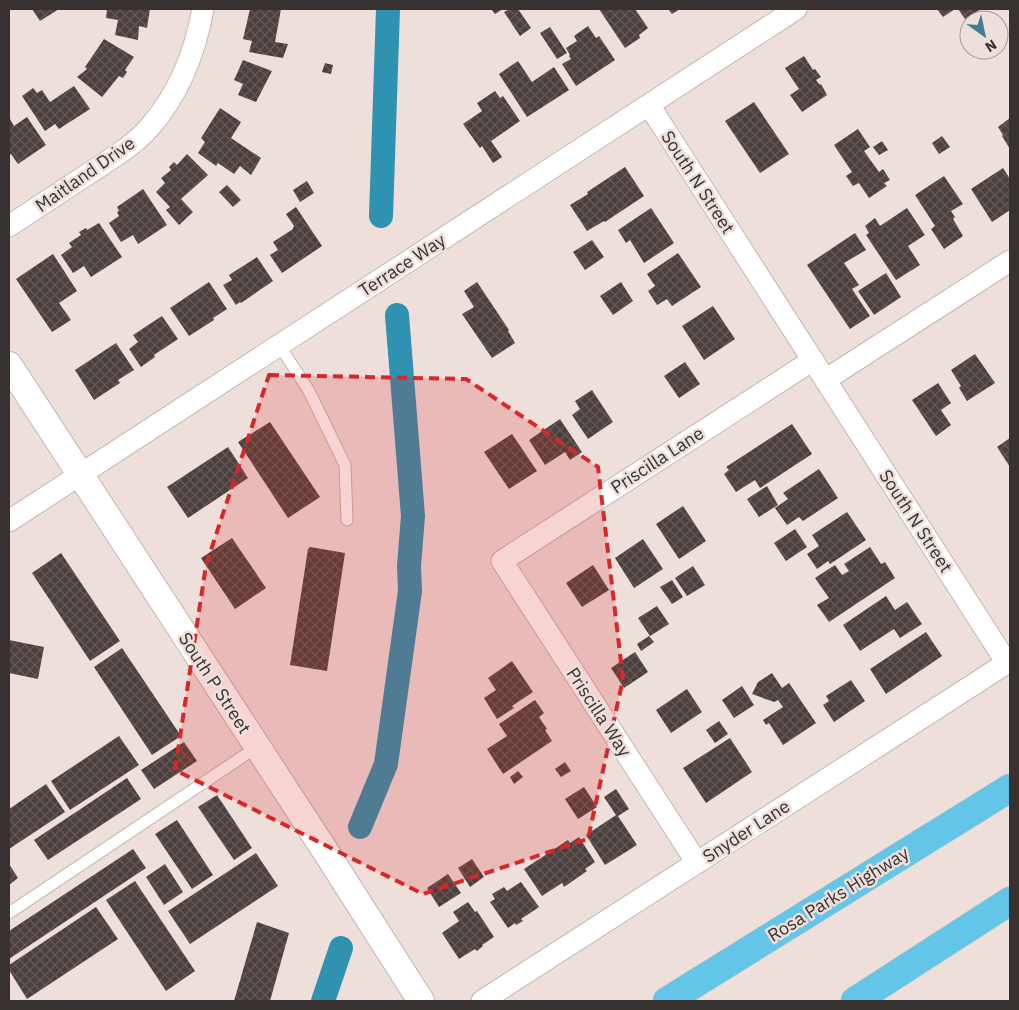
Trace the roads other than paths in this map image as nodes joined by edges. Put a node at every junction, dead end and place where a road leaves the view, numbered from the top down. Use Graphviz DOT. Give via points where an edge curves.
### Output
graph roads {
  1 [pos="203,9"];
  2 [pos="796,9"];
  3 [pos="649,105"];
  4 [pos="9,226"];
  5 [pos="1010,261"];
  6 [pos="279,345"];
  7 [pos="813,360"];
  8 [pos="9,365"];
  9 [pos="825,380"];
  10 [pos="80,475"];
  11 [pos="347,520"];
  12 [pos="9,521"];
  13 [pos="502,560"];
  14 [pos="1009,662"];
  15 [pos="257,746"];
  16 [pos="1010,788"];
  17 [pos="697,863"];
  18 [pos="1010,901"];
  19 [pos="9,913"];
  20 [pos="1010,916"];
  21 [pos="930,953"];
  22 [pos="421,1001"];
  23 [pos="482,1001"];
  24 [pos="667,1001"];
  25 [pos="855,1001"];
  1 -- 4 [label="street, Maitland Drive" via="193,52 182,78 148,128 124,150"];
  2 -- 3 [label="street, Terrace Way"];
  3 -- 6 [label="street, Terrace Way"];
  3 -- 7 [label="street, South N Street"];
  5 -- 9 [label="street"];
  6 -- 10 [label="street, Terrace Way"];
  6 -- 11 [label="lane" via="309,391 345,465"];
  7 -- 9 [label="street, South N Street"];
  7 -- 13 [label="street, Priscilla Lane"];
  8 -- 10 [label="street, South P Street"];
  9 -- 14 [label="street, South N Street"];
  10 -- 12 [label="street, Terrace Way"];
  10 -- 15 [label="street, South P Street"];
  13 -- 17 [label="street, Priscilla Way"];
  14 -- 17 [label="street, Snyder Lane"];
  15 -- 19 [label="lane"];
  15 -- 22 [label="street, South P Street"];
  16 -- 24 [label="highway, Rosa Parks Highway"];
  17 -- 23 [label="street, Snyder Lane"];
  18 -- 21 [label="highway"];
  20 -- 21 [label="highway"];
  21 -- 25 [label="highway"];
}
